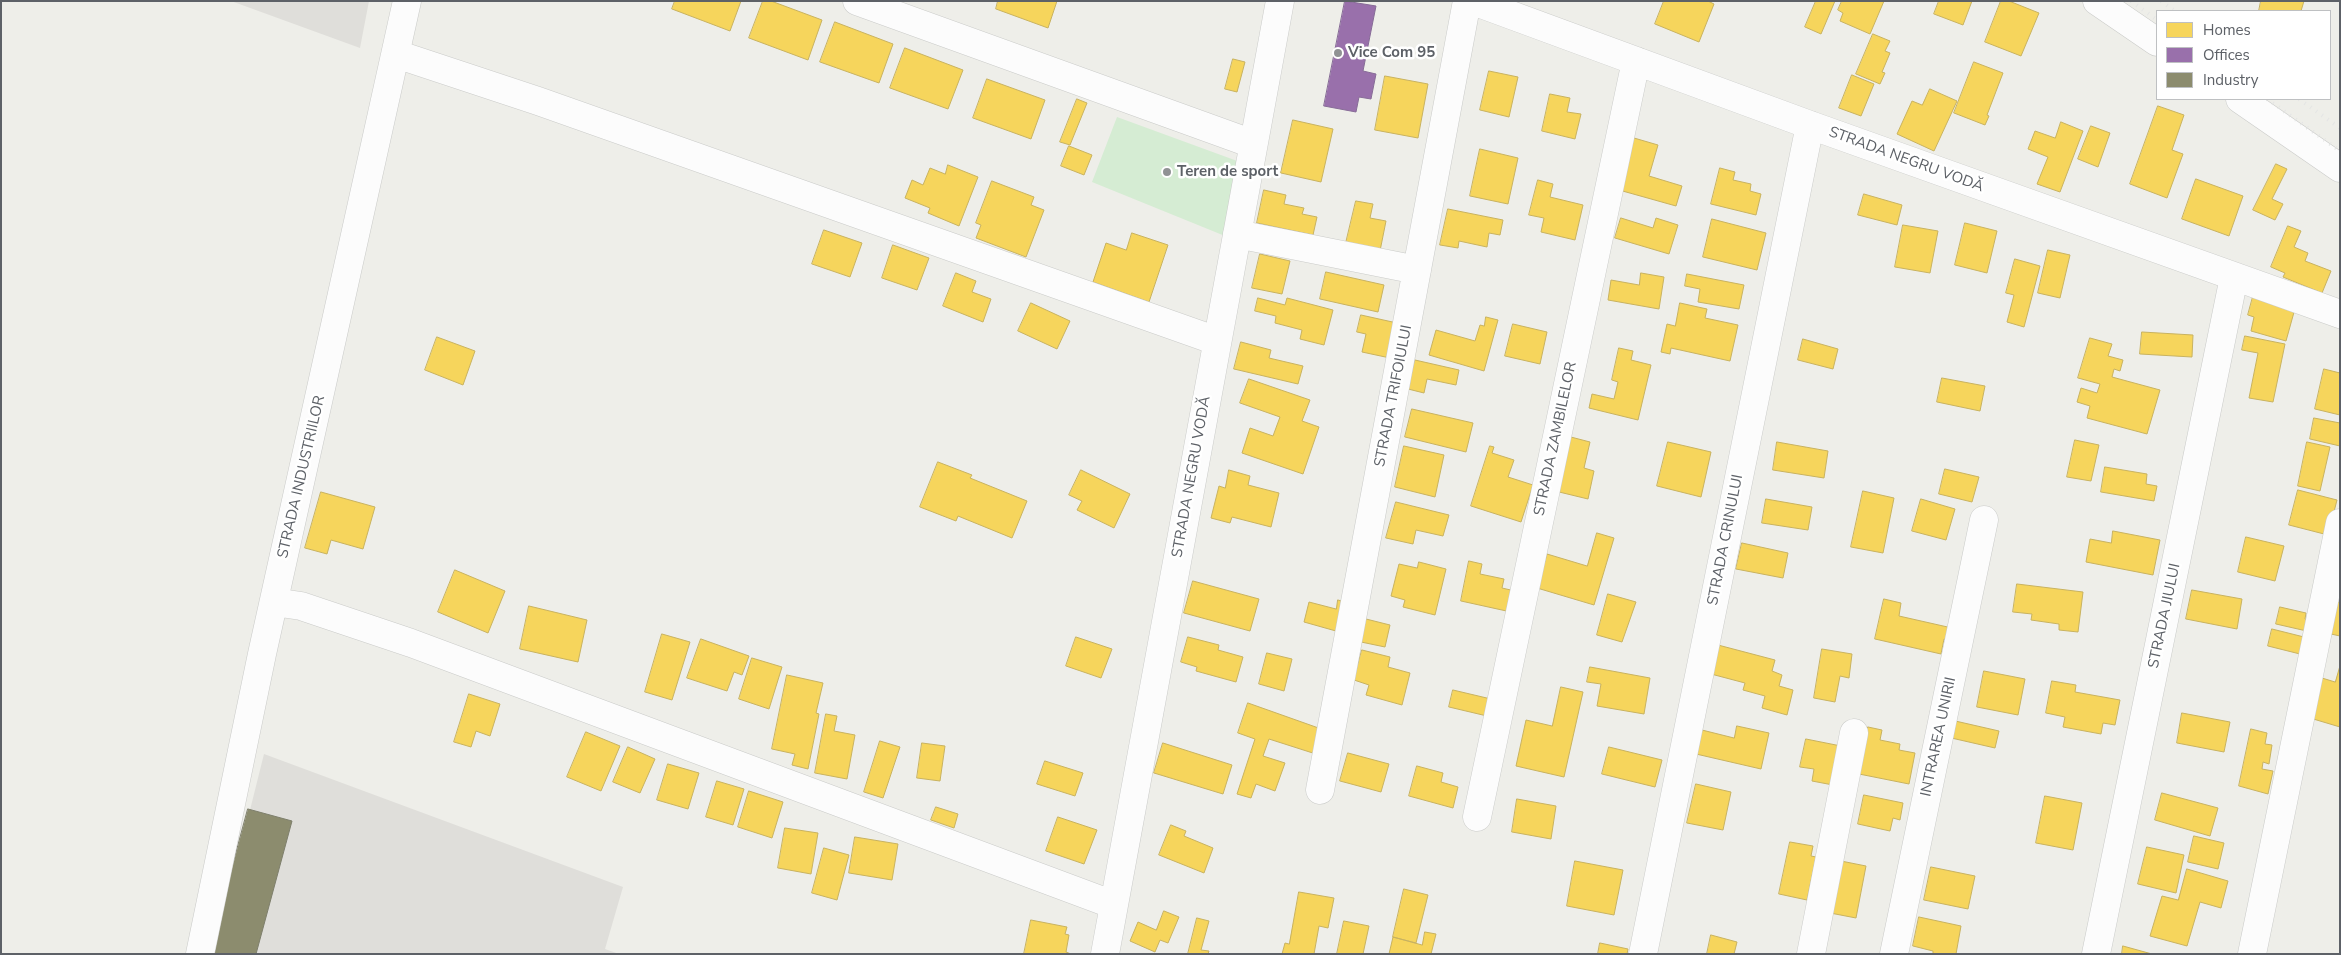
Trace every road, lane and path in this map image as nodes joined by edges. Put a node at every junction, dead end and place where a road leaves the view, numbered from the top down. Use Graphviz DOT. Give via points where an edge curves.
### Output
graph roads {
  1 [pos="407,1"];
  2 [pos="856,1"];
  3 [pos="1280,1"];
  4 [pos="1467,1"];
  5 [pos="1473,1"];
  6 [pos="2098,1"];
  7 [pos="2156,41"];
  8 [pos="396,54"];
  9 [pos="1636,61"];
  10 [pos="2241,100"];
  11 [pos="1810,125"];
  12 [pos="1254,144"];
  13 [pos="2340,168"];
  14 [pos="1237,234"];
  15 [pos="1417,270"];
  16 [pos="2234,277"];
  17 [pos="2340,314"];
  18 [pos="1217,342"];
  19 [pos="1984,520"];
  20 [pos="2340,523"];
  21 [pos="274,602"];
  22 [pos="1854,733"];
  23 [pos="1320,790"];
  24 [pos="1477,817"];
  25 [pos="1114,905"];
  26 [pos="1107,953"];
  27 [pos="200,954"];
  28 [pos="1642,954"];
  29 [pos="1812,954"];
  30 [pos="1894,954"];
  31 [pos="2096,954"];
  32 [pos="2252,954"];
  1 -- 8 [label="street, STRADA INDUSTRIILOR"];
  2 -- 12 [label="street"];
  3 -- 12 [label="street, STRADA NEGRU VODĂ"];
  4 -- 15 [label="street, STRADA TRIFOIULUI"];
  5 -- 9 [label="street, STRADA NEGRU VODĂ"];
  6 -- 7 [label="street"];
  8 -- 18 [label="street" via="538,101"];
  8 -- 21 [label="street, STRADA INDUSTRIILOR"];
  9 -- 11 [label="street, STRADA NEGRU VODĂ"];
  9 -- 24 [label="street, STRADA ZAMBILELOR"];
  10 -- 13 [label="street"];
  11 -- 16 [label="street, STRADA NEGRU VODĂ"];
  11 -- 28 [label="street, STRADA CRINULUI"];
  12 -- 14 [label="street, STRADA NEGRU VODĂ"];
  14 -- 15 [label="street"];
  14 -- 18 [label="street, STRADA NEGRU VODĂ"];
  15 -- 23 [label="street, STRADA TRIFOIULUI"];
  16 -- 17 [label="street, STRADA NEGRU VODĂ"];
  16 -- 31 [label="street, STRADA JIULUI"];
  18 -- 25 [label="street, STRADA NEGRU VODĂ"];
  19 -- 30 [label="street, INTRAREA UNIRII"];
  20 -- 32 [label="street"];
  21 -- 25 [label="street" via="300,606 402,640"];
  21 -- 27 [label="street, STRADA INDUSTRIILOR"];
  22 -- 29 [label="street"];
  25 -- 26 [label="street, STRADA NEGRU VODĂ"];
}
